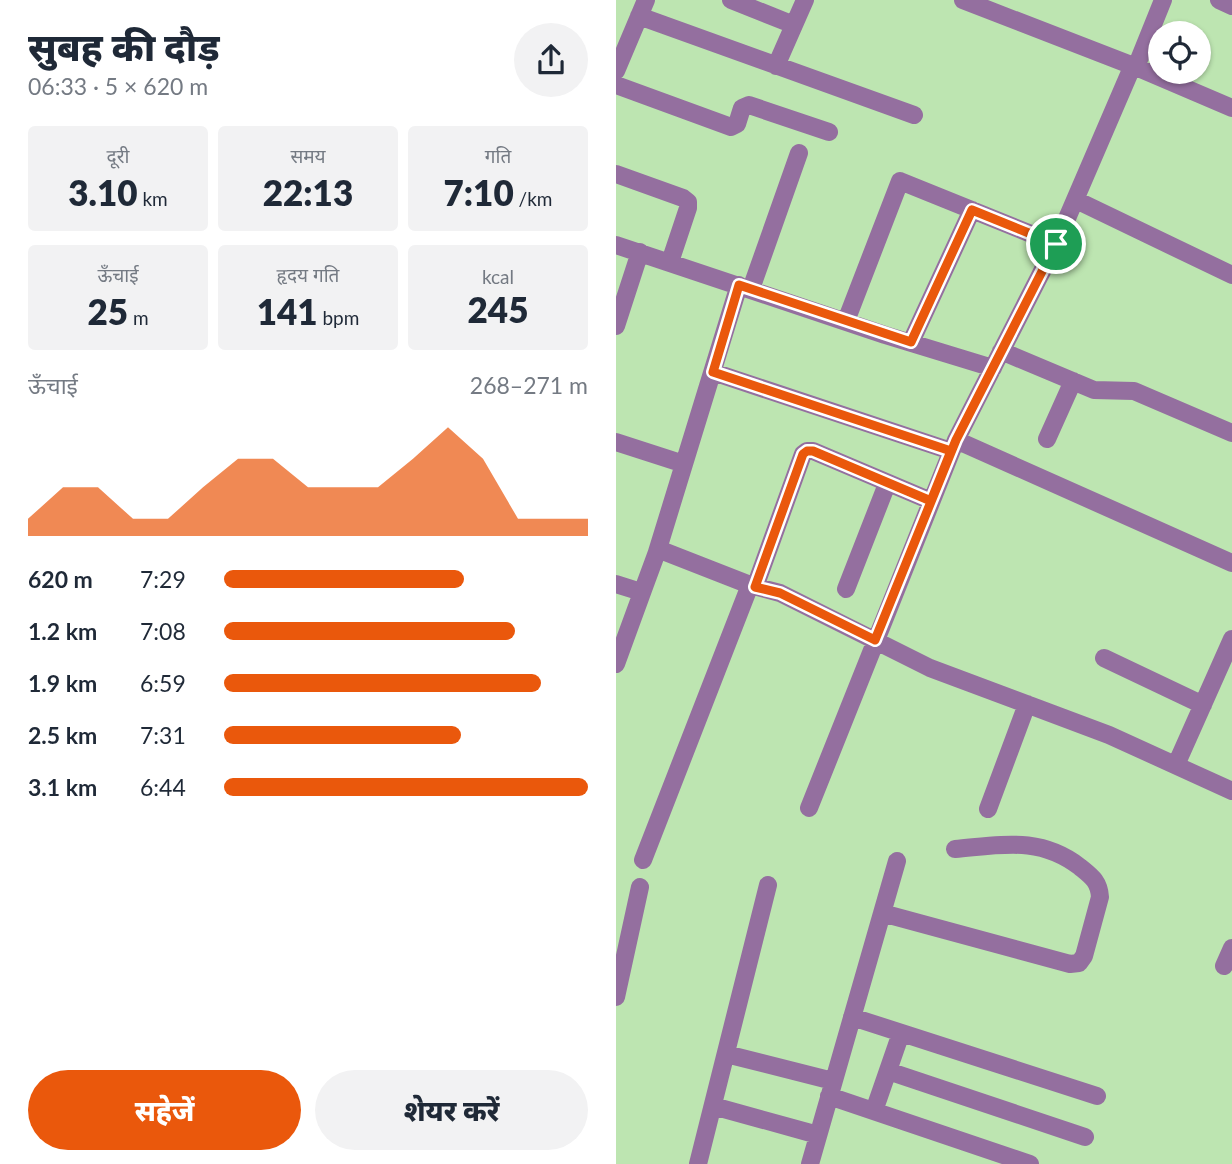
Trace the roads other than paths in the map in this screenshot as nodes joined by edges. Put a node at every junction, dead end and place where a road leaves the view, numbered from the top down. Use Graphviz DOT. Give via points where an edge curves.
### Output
graph roads {
  1 [pos="732,0"];
  2 [pos="805,0"];
  3 [pos="962,0"];
  4 [pos="1163,0"];
  5 [pos="1219,0"];
  6 [pos="641,5"];
  7 [pos="1232,6"];
  8 [pos="794,25"];
  9 [pos="776,66"];
  10 [pos="1135,66"];
  11 [pos="616,71"];
  12 [pos="616,85"];
  13 [pos="1232,108"];
  14 [pos="914,115"];
  15 [pos="829,132"];
  16 [pos="799,153"];
  17 [pos="616,174"];
  18 [pos="1076,200"];
  19 [pos="972,210"];
  20 [pos="1056,244"];
  21 [pos="616,245"];
  22 [pos="640,252"];
  23 [pos="670,262"];
  24 [pos="1232,275"];
  25 [pos="745,287"];
  26 [pos="846,321"];
  27 [pos="616,326"];
  28 [pos="911,342"];
  29 [pos="997,360"];
  30 [pos="713,372"];
  31 [pos="1073,380"];
  32 [pos="1232,433"];
  33 [pos="1047,439"];
  34 [pos="616,443"];
  35 [pos="953,446"];
  36 [pos="684,464"];
  37 [pos="887,484"];
  38 [pos="931,501"];
  39 [pos="657,552"];
  40 [pos="1232,563"];
  41 [pos="616,584"];
  42 [pos="753,586"];
  43 [pos="846,589"];
  44 [pos="643,590"];
  45 [pos="1232,639"];
  46 [pos="875,640"];
  47 [pos="1104,658"];
  48 [pos="616,664"];
  49 [pos="1227,665"];
  50 [pos="1027,704"];
  51 [pos="1203,705"];
  52 [pos="1176,765"];
  53 [pos="1232,791"];
  54 [pos="809,808"];
  55 [pos="988,809"];
  56 [pos="955,849"];
  57 [pos="643,860"];
  58 [pos="897,861"];
  59 [pos="768,886"];
  60 [pos="640,887"];
  61 [pos="882,913"];
  62 [pos="1232,948"];
  63 [pos="1224,966"];
  64 [pos="616,997"];
  65 [pos="852,1017"];
  66 [pos="901,1033"];
  67 [pos="726,1054"];
  68 [pos="888,1071"];
  69 [pos="831,1088"];
  70 [pos="1097,1096"];
  71 [pos="713,1106"];
  72 [pos="874,1111"];
  73 [pos="818,1135"];
  74 [pos="1085,1138"];
  75 [pos="698,1164"];
  76 [pos="810,1164"];
  77 [pos="1030,1164"];
  1 -- 8 [label="street"];
  2 -- 8 [label="street"];
  3 -- 10 [label="street"];
  4 -- 10 [label="street"];
  5 -- 7 [label="street"];
  6 -- 9 [label="street"];
  6 -- 11 [label="street"];
  8 -- 9 [label="street"];
  9 -- 14 [label="street"];
  10 -- 13 [label="street"];
  10 -- 18 [label="street"];
  12 -- 15 [label="street" via="731,127 737,124 742,108 749,105"];
  16 -- 25 [label="street"];
  17 -- 23 [label="street" via="688,202"];
  18 -- 20 [label="street"];
  18 -- 24 [label="street"];
  19 -- 20 [label="street"];
  19 -- 26 [label="street" via="901,181"];
  19 -- 28 [label="street"];
  20 -- 29 [label="street"];
  21 -- 22 [label="street"];
  22 -- 23 [label="street"];
  22 -- 27 [label="street"];
  23 -- 25 [label="street"];
  25 -- 26 [label="street"];
  25 -- 30 [label="street"];
  26 -- 28 [label="street"];
  28 -- 29 [label="street"];
  29 -- 31 [label="street"];
  29 -- 35 [label="street"];
  30 -- 35 [label="street"];
  30 -- 36 [label="street"];
  31 -- 32 [label="street" via="1101,391 1134,391"];
  31 -- 33 [label="street"];
  34 -- 36 [label="street"];
  35 -- 38 [label="street"];
  35 -- 40 [label="street"];
  36 -- 39 [label="street"];
  37 -- 38 [label="street"];
  37 -- 42 [label="street" via="813,451 803,454"];
  37 -- 43 [label="street"];
  38 -- 46 [label="street"];
  39 -- 42 [label="street"];
  39 -- 44 [label="street"];
  41 -- 44 [label="street"];
  42 -- 46 [label="street" via="780,593"];
  42 -- 57 [label="street"];
  44 -- 48 [label="street"];
  45 -- 49 [label="street"];
  46 -- 50 [label="street" via="930,668"];
  46 -- 54 [label="street"];
  47 -- 51 [label="street"];
  49 -- 51 [label="street"];
  50 -- 52 [label="street"];
  50 -- 55 [label="street"];
  51 -- 52 [label="street"];
  52 -- 53 [label="street"];
  56 -- 61 [label="street" via="1036,845 1066,856 1094,878 1100,897 1079,963"];
  58 -- 61 [label="street"];
  59 -- 67 [label="street"];
  60 -- 64 [label="street"];
  61 -- 65 [label="street"];
  62 -- 63 [label="street"];
  65 -- 66 [label="street"];
  65 -- 69 [label="street"];
  66 -- 68 [label="street"];
  66 -- 70 [label="street"];
  67 -- 69 [label="street"];
  67 -- 71 [label="street"];
  68 -- 72 [label="street"];
  68 -- 74 [label="street"];
  69 -- 72 [label="street"];
  69 -- 73 [label="street"];
  71 -- 73 [label="street"];
  71 -- 75 [label="street"];
  72 -- 77 [label="street"];
  73 -- 76 [label="street"];
}
